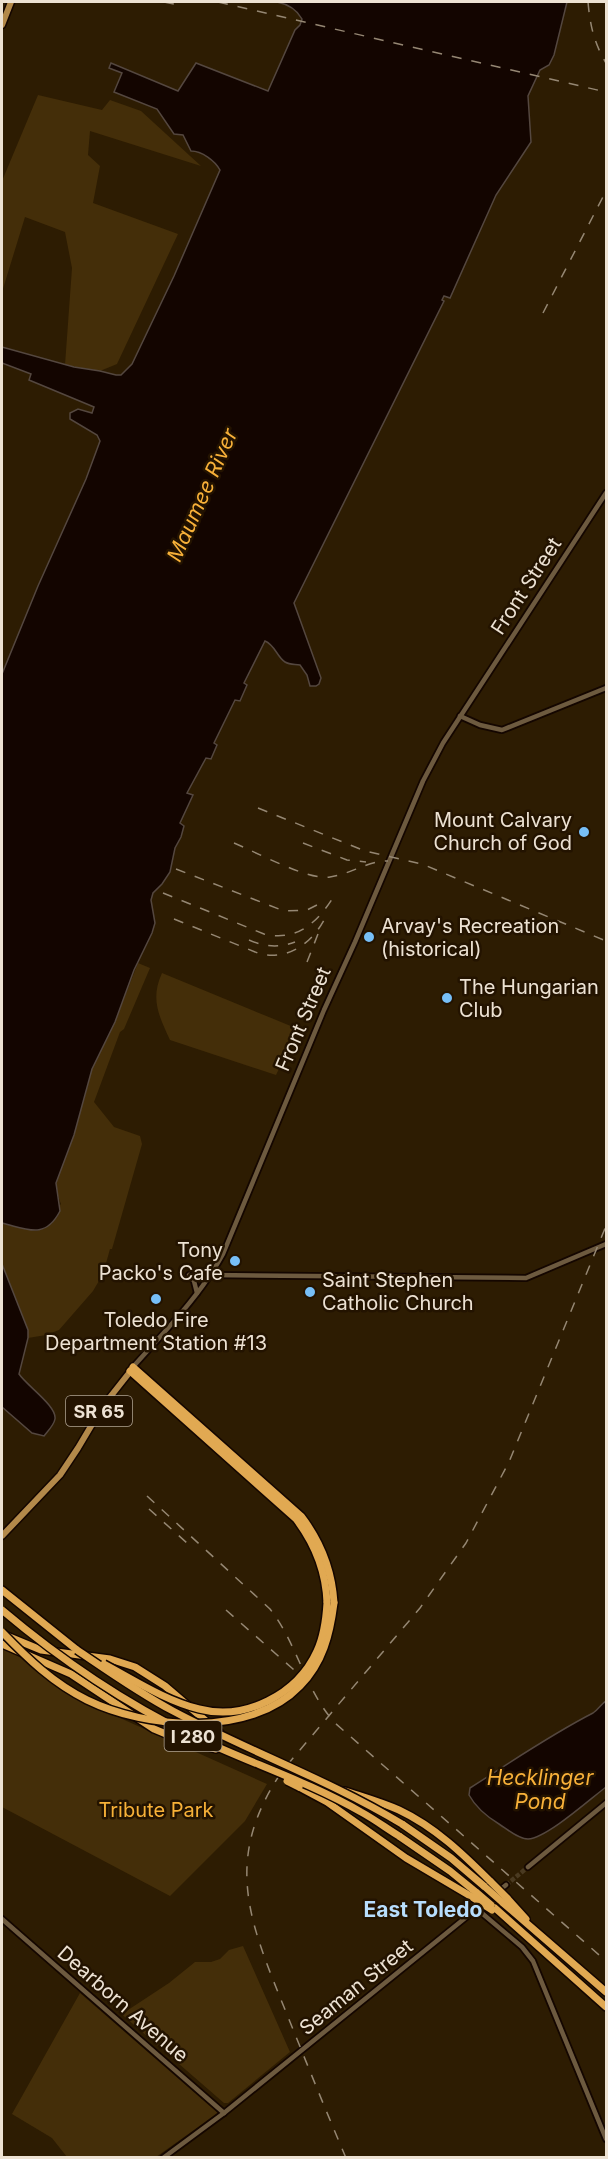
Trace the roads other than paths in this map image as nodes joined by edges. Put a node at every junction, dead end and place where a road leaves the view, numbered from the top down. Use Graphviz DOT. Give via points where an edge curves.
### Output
graph roads {
  1 [pos="11,2"];
  2 [pos="2,25"];
  3 [pos="606,493"];
  4 [pos="606,688"];
  5 [pos="460,716"];
  6 [pos="606,1244"];
  7 [pos="189,1275"];
  8 [pos="211,1275"];
  9 [pos="197,1293"];
  10 [pos="132,1369"];
  11 [pos="2,1536"];
  12 [pos="2,1590"];
  13 [pos="331,1603"];
  14 [pos="2,1610"];
  15 [pos="2,1633"];
  16 [pos="2,1644"];
  17 [pos="77,1650"];
  18 [pos="606,1803"];
  19 [pos="528,1867"];
  20 [pos="488,1885"];
  21 [pos="506,1885"];
  22 [pos="475,1895"];
  23 [pos="477,1909"];
  24 [pos="2,1919"];
  25 [pos="560,1953"];
  26 [pos="606,1988"];
  27 [pos="606,1992"];
  28 [pos="594,1996"];
  29 [pos="606,2007"];
  30 [pos="606,2012"];
  31 [pos="224,2113"];
  32 [pos="606,2139"];
  33 [pos="162,2157"];
  1 -- 2 [label="main road"];
  3 -- 5 [label="street, Front Street"];
  4 -- 5 [label="street" via="502,730"];
  5 -- 8 [label="street, Front Street" via="423,781"];
  6 -- 8 [label="street" via="526,1278"];
  7 -- 9 [label="street"];
  8 -- 9 [label="street, Front Street"];
  9 -- 10 [label="street, Front Street"];
  10 -- 11 [label="main road, Front Street / SR 65" via="103,1406 65,1468"];
  10 -- 13 [label="highway" via="301,1516 324,1555 331,1578"];
  12 -- 17 [label="highway, I 280"];
  13 -- 15 [label="highway, bridge" via="329,1636 314,1669 299,1687 261,1711 203,1724 142,1719 89,1701 49,1677"];
  13 -- 17 [label="highway, bridge" via="309,1666 275,1697 236,1712 199,1709 176,1701"];
  14 -- 22 [label="highway, I 280, bridge" via="44,1645 152,1714 351,1806 450,1871"];
  15 -- 20 [label="highway, bridge" via="41,1650 110,1659 135,1667 165,1686 226,1738 266,1760 415,1819 453,1846"];
  16 -- 22 [label="highway, bridge" via="71,1674 154,1729 224,1752 299,1787 412,1862"];
  17 -- 20 [label="highway, I 280, bridge" via="174,1711 361,1800"];
  18 -- 19 [label="street"];
  20 -- 25 [label="highway, I 280, bridge"];
  21 -- 23 [label="street, Seaman Street"];
  22 -- 28 [label="highway, I 280, bridge"];
  23 -- 31 [label="street, Seaman Street"];
  23 -- 32 [label="street" via="532,1960"];
  24 -- 31 [label="street, Dearborn Avenue"];
  25 -- 26 [label="highway"];
  25 -- 27 [label="highway, I 280"];
  28 -- 29 [label="highway, I 280"];
  28 -- 30 [label="highway"];
  31 -- 33 [label="street, Seaman Street"];
}
